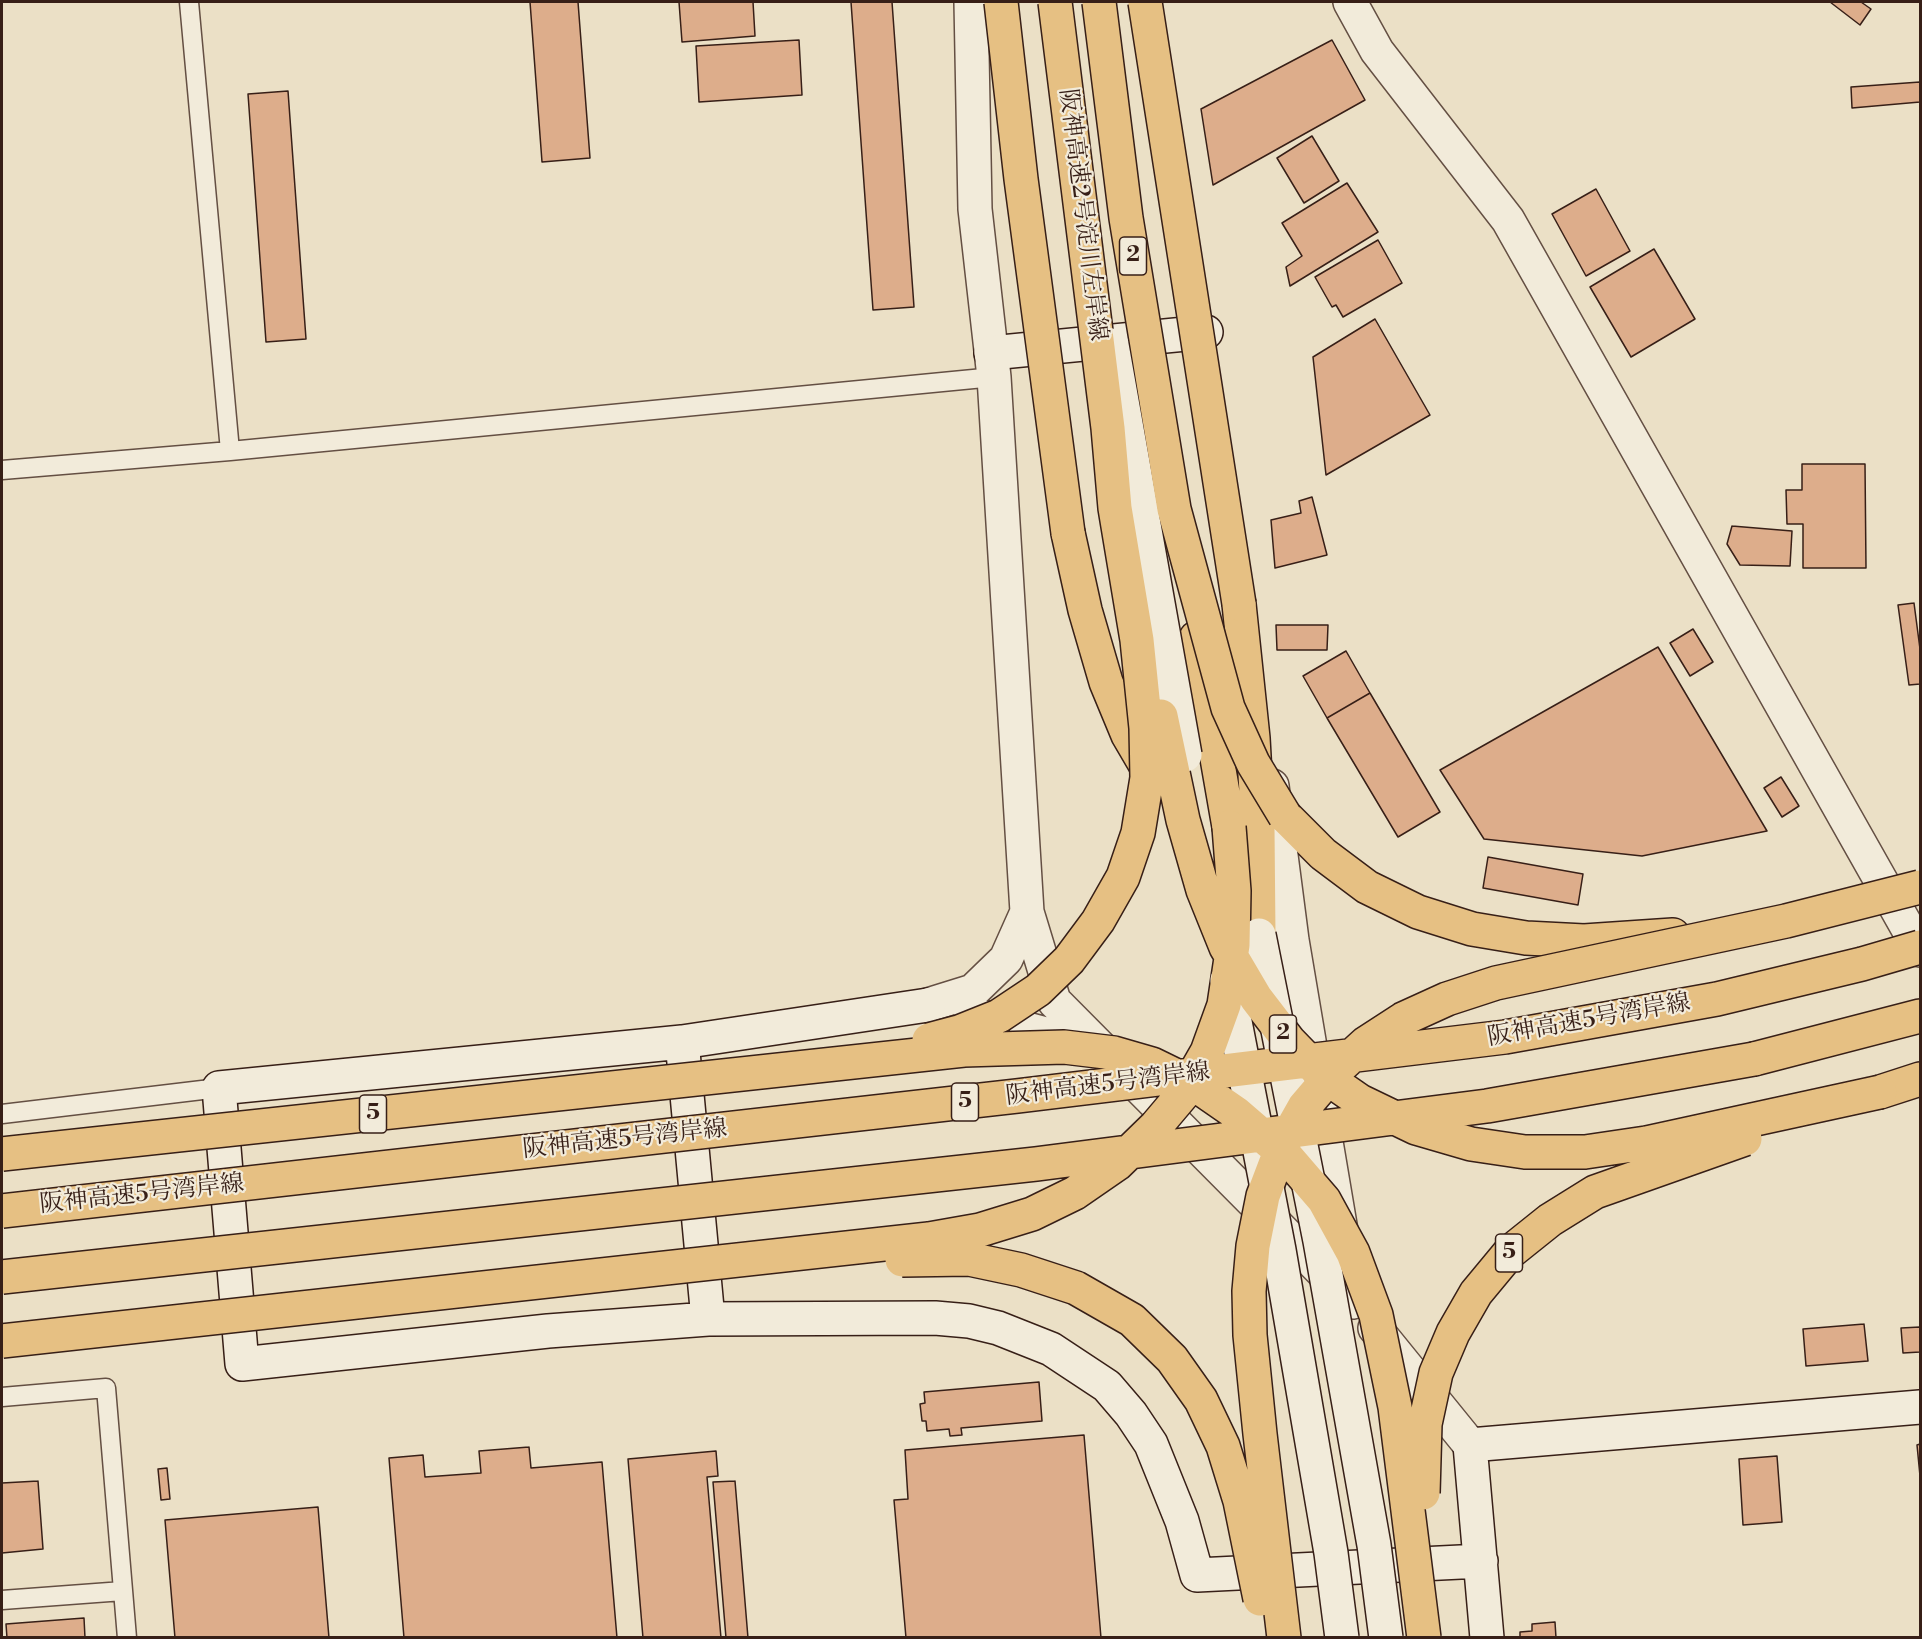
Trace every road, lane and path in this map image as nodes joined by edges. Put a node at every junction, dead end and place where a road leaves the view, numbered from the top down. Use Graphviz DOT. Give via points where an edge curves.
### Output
graph roads {
  1 [pos="189,2"];
  2 [pos="971,2"];
  3 [pos="1001,2"];
  4 [pos="1046,2"];
  5 [pos="1055,2"];
  6 [pos="1100,2"];
  7 [pos="1109,2"];
  8 [pos="1145,2"];
  9 [pos="1152,2"];
  10 [pos="1350,2"];
  11 [pos="1206,332"];
  12 [pos="993,365"];
  13 [pos="1108,428"];
  14 [pos="230,451"];
  15 [pos="2,470"];
  16 [pos="1174,509"];
  17 [pos="1200,841"];
  18 [pos="1920,887"];
  19 [pos="1027,912"];
  20 [pos="1786,921"];
  21 [pos="1259,935"];
  22 [pos="1920,949"];
  23 [pos="928,1005"];
  24 [pos="1920,1016"];
  25 [pos="682,1042"];
  26 [pos="1119,1067"];
  27 [pos="744,1074"];
  28 [pos="1920,1079"];
  29 [pos="219,1088"];
  30 [pos="1880,1092"];
  31 [pos="1321,1110"];
  32 [pos="2,1114"];
  33 [pos="1262,1135"];
  34 [pos="2,1154"];
  35 [pos="1239,1188"];
  36 [pos="2,1211"];
  37 [pos="607,1275"];
  38 [pos="2,1277"];
  39 [pos="1353,1302"];
  40 [pos="708,1319"];
  41 [pos="2,1341"];
  42 [pos="2,1396"];
  43 [pos="1920,1407"];
  44 [pos="1470,1445"];
  45 [pos="1480,1561"];
  46 [pos="123,1591"];
  47 [pos="2,1600"];
  48 [pos="127,1638"];
  49 [pos="1268,1638"];
  50 [pos="1284,1638"];
  51 [pos="1342,1638"];
  52 [pos="1386,1638"];
  53 [pos="1424,1638"];
  54 [pos="1438,1638"];
  55 [pos="1487,1638"];
  1 -- 14 [label="lane"];
  2 -- 12 [label="street" via="975,209"];
  3 -- 17 [label="highway, bridge" via="1067,521 1085,610 1106,682 1128,735 1161,790"];
  4 -- 17 [label="street, bridge"];
  5 -- 13 [label="highway, 阪神高速2号淀川左岸線 / 2, bridge"];
  6 -- 16 [label="highway, 阪神高速2号淀川左岸線 / 2, bridge" via="1126,218"];
  7 -- 21 [label="street, bridge" via="1187,509"];
  8 -- 21 [label="highway, bridge" via="1239,603 1254,749"];
  9 -- 11 [label="street"];
  10 -- 22 [label="street" via="1377,51 1508,220"];
  11 -- 12 [label="street"];
  11 -- 31 [label="street" via="1226,443 1292,940"];
  12 -- 14 [label="lane"];
  12 -- 19 [label="street"];
  13 -- 27 [label="highway, 2, bridge" via="1115,508 1137,640 1146,728 1147,768 1138,833 1123,878 1069,960 1038,990 999,1016 915,1043"];
  13 -- 30 [label="highway, 2, bridge" via="1168,754 1203,890 1226,947 1256,998 1289,1041 1322,1074 1360,1101 1416,1128 1471,1144 1525,1152 1586,1152 1646,1143"];
  14 -- 15 [label="lane"];
  16 -- 20 [label="highway, 2, bridge" via="1228,708 1253,763 1285,816 1323,854 1367,887 1418,912 1472,929 1526,938 1676,935"];
  16 -- 37 [label="highway, 2, bridge" via="1229,828 1234,891 1233,945 1224,1005 1206,1052 1183,1094 1117,1164 1075,1193 1032,1214 980,1230 929,1239"];
  17 -- 51 [label="street, bridge" via="1279,1250"];
  18 -- 20 [label="highway, bridge"];
  19 -- 23 [label="street" via="1006,959 973,991"];
  19 -- 26 [label="street" via="1054,1001"];
  20 -- 50 [label="highway, bridge" via="1496,983 1447,999 1403,1019 1366,1043 1304,1107 1282,1146 1263,1196 1252,1246 1249,1291 1250,1335"];
  21 -- 52 [label="street, bridge" via="1320,1241 1374,1545"];
  22 -- 36 [label="highway, 阪神高速5号湾岸線 / 5, bridge" via="1717,999 1505,1037"];
  23 -- 25 [label="street"];
  23 -- 26 [label="street" via="1049,1035"];
  24 -- 33 [label="highway, bridge" via="1742,1061 1487,1106"];
  25 -- 29 [label="street"];
  25 -- 40 [label="street"];
  26 -- 35 [label="street"];
  27 -- 33 [label="highway, 5, bridge" via="964,1050 1065,1047 1104,1052 1152,1065 1197,1086"];
  27 -- 34 [label="highway, 5, bridge"];
  28 -- 30 [label="highway, 5"];
  29 -- 32 [label="lane"];
  29 -- 40 [label="street" via="242,1364 548,1331"];
  30 -- 54 [label="highway, 5, bridge" via="1595,1192 1550,1220 1510,1252 1453,1333 1436,1373 1425,1424 1422,1478"];
  31 -- 35 [label="street" via="1312,1162 1282,1189"];
  31 -- 39 [label="street"];
  33 -- 38 [label="highway, bridge"];
  33 -- 53 [label="highway, 5, bridge" via="1287,1156 1324,1200 1353,1253 1376,1315 1395,1407"];
  35 -- 39 [label="street"];
  37 -- 41 [label="highway, bridge"];
  37 -- 49 [label="highway, bridge" via="723,1275 911,1259 969,1259 1076,1288 1132,1320 1172,1359 1201,1400 1223,1446 1240,1501"];
  39 -- 44 [label="street"];
  40 -- 45 [label="street" via="935,1317 998,1328 1051,1348 1107,1386 1151,1444 1179,1511 1197,1575"];
  42 -- 46 [label="lane" via="106,1388"];
  43 -- 44 [label="street"];
  44 -- 45 [label="street"];
  45 -- 55 [label="street"];
  46 -- 47 [label="lane"];
  46 -- 48 [label="lane"];
}
